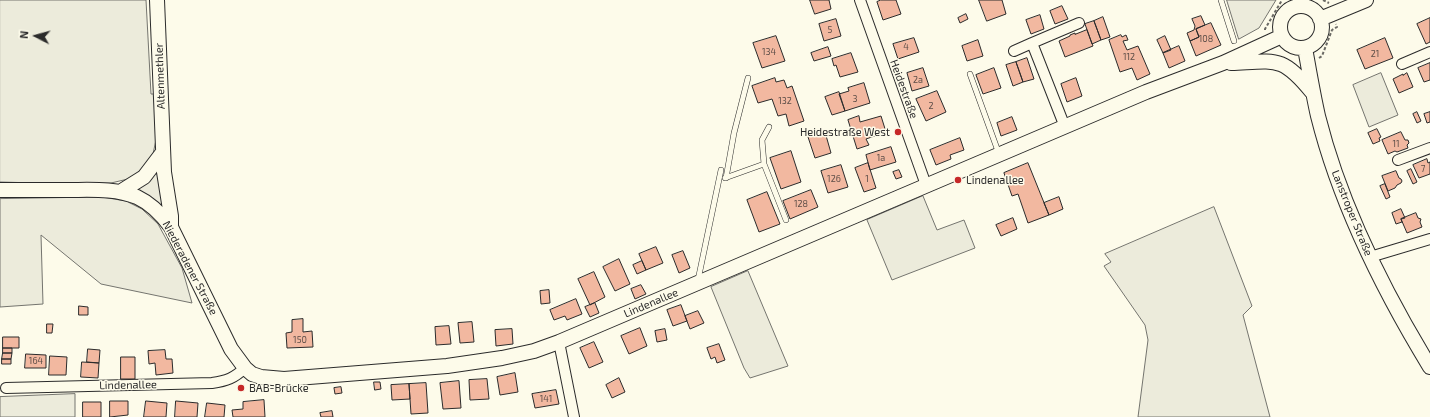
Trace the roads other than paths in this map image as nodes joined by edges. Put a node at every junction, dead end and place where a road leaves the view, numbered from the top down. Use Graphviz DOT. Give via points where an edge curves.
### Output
graph roads {
  1 [pos="157,0"];
  2 [pos="860,0"];
  3 [pos="1221,0"];
  4 [pos="1366,0"];
  5 [pos="1298,3"];
  6 [pos="1320,19"];
  7 [pos="1079,23"];
  8 [pos="1282,36"];
  9 [pos="1234,41"];
  10 [pos="1032,43"];
  11 [pos="1305,48"];
  12 [pos="1014,51"];
  13 [pos="1430,52"];
  14 [pos="1223,63"];
  15 [pos="1402,64"];
  16 [pos="970,74"];
  17 [pos="748,78"];
  18 [pos="1314,94"];
  19 [pos="769,127"];
  20 [pos="1065,127"];
  21 [pos="1430,148"];
  22 [pos="163,152"];
  23 [pos="999,155"];
  24 [pos="1398,160"];
  25 [pos="764,164"];
  26 [pos="721,170"];
  27 [pos="726,178"];
  28 [pos="718,181"];
  29 [pos="926,185"];
  30 [pos="0,190"];
  31 [pos="120,192"];
  32 [pos="786,220"];
  33 [pos="171,227"];
  34 [pos="1430,239"];
  35 [pos="1370,257"];
  36 [pos="697,283"];
  37 [pos="559,342"];
  38 [pos="1430,367"];
  39 [pos="245,368"];
  40 [pos="284,379"];
  41 [pos="6,388"];
  42 [pos="574,417"];
  1 -- 22 [label="main road, Altenmethler"];
  2 -- 29 [label="street, Heidestraße"];
  3 -- 9 [label="lane"];
  4 -- 6 [label="main road"];
  5 -- 6 [label="main road" via="1312,9"];
  5 -- 8 [label="main road" via="1282,17"];
  6 -- 11 [label="main road" via="1321,34 1312,45"];
  7 -- 10 [label="street"];
  8 -- 11 [label="main road" via="1291,46"];
  8 -- 14 [label="main road, Lindenallee"];
  10 -- 12 [label="street"];
  10 -- 20 [label="street"];
  11 -- 18 [label="main road, Lanstroper Straße"];
  13 -- 15 [label="street"];
  14 -- 18 [label="main road, Lindenallee" via="1278,62 1300,77"];
  14 -- 20 [label="main road, Lindenallee" via="1146,92"];
  16 -- 23 [label="lane"];
  17 -- 27 [label="lane"];
  18 -- 35 [label="main road, Lanstroper Straße" via="1336,174"];
  19 -- 25 [label="lane" via="762,140"];
  20 -- 23 [label="main road, Lindenallee"];
  21 -- 24 [label="street"];
  22 -- 31 [label="main road" via="144,177"];
  22 -- 33 [label="main road, Altenmethler"];
  23 -- 29 [label="main road, Lindenallee"];
  25 -- 27 [label="lane"];
  25 -- 32 [label="lane"];
  26 -- 28 [label="lane"];
  27 -- 28 [label="lane"];
  28 -- 36 [label="lane"];
  29 -- 36 [label="main road, Lindenallee"];
  30 -- 31 [label="main road, Niederadener Straße"];
  31 -- 33 [label="main road, Niederadener Straße" via="151,206"];
  33 -- 39 [label="main road, Niederadener Straße" via="231,349"];
  34 -- 35 [label="street"];
  35 -- 38 [label="main road, Lanstroper Straße" via="1402,322"];
  36 -- 37 [label="main road, Lindenallee"];
  37 -- 40 [label="main road, Lindenallee" via="534,351 494,360"];
  37 -- 42 [label="street"];
  39 -- 40 [label="main road, Niederadener Straße" via="261,377"];
  39 -- 41 [label="street, Lindenallee" via="235,377 212,383"];
}
